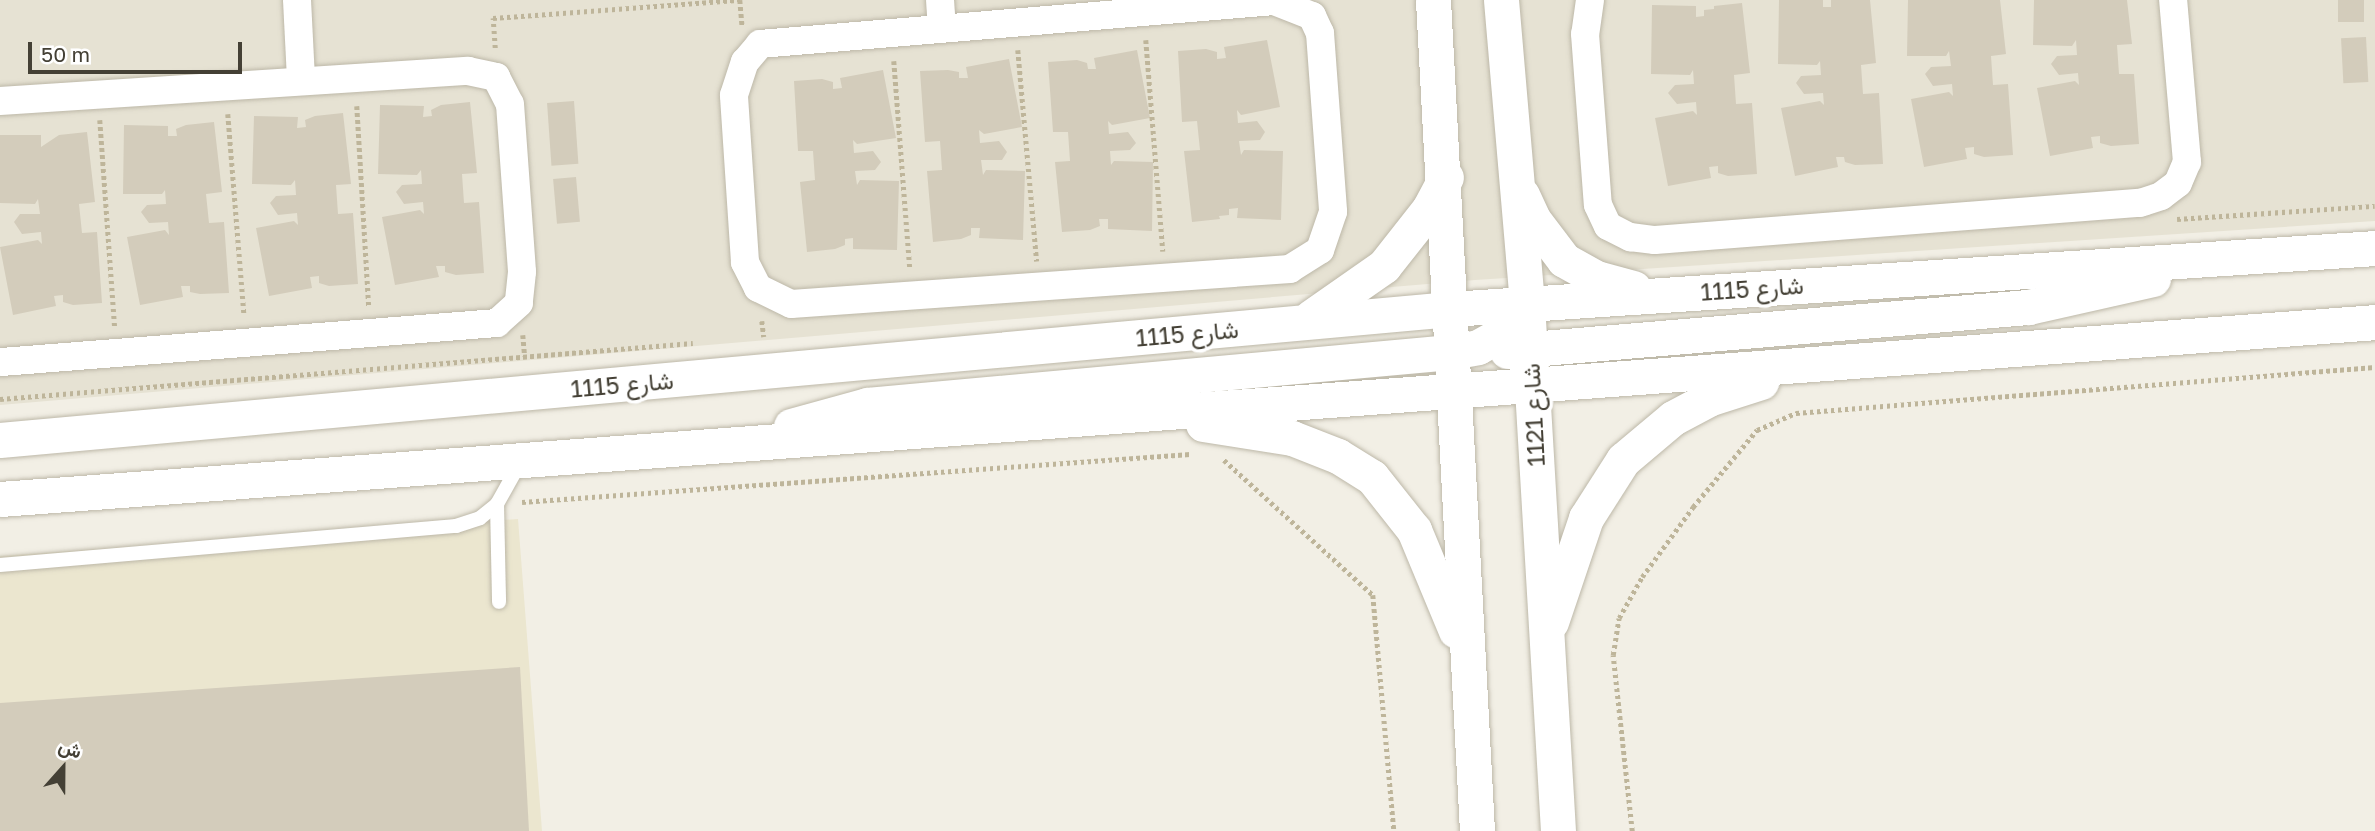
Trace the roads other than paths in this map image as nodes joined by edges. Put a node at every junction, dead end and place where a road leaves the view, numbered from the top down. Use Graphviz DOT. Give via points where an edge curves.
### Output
graph roads {
  1 [pos="297,0"];
  2 [pos="1433,0"];
  3 [pos="1501,0"];
  4 [pos="1590,0"];
  5 [pos="2173,0"];
  6 [pos="941,14"];
  7 [pos="301,80"];
  8 [pos="0,101"];
  9 [pos="1446,177"];
  10 [pos="1516,183"];
  11 [pos="2375,248"];
  12 [pos="2262,255"];
  13 [pos="1679,292"];
  14 [pos="1527,303"];
  15 [pos="1450,309"];
  16 [pos="1302,322"];
  17 [pos="2375,322"];
  18 [pos="1530,348"];
  19 [pos="1451,352"];
  20 [pos="0,362"];
  21 [pos="1814,365"];
  22 [pos="1531,385"];
  23 [pos="1454,389"];
  24 [pos="1133,416"];
  25 [pos="0,440"];
  26 [pos="713,447"];
  27 [pos="521,461"];
  28 [pos="0,499"];
  29 [pos="496,503"];
  30 [pos="0,565"];
  31 [pos="499,602"];
  32 [pos="1544,645"];
  33 [pos="1468,663"];
  34 [pos="1477,831"];
  35 [pos="1558,831"];
  1 -- 7 [label="street"];
  2 -- 9 [label="street"];
  3 -- 10 [label="street, شارع 1121"];
  4 -- 5 [label="street" via="1584,34 1598,205 1608,226 1630,237 1655,240 2140,203 2161,196 2178,183 2187,162"];
  6 -- 6 [label="street" via="1016,21 1273,1 1294,5 1312,16 1324,53 1334,212 1320,250 1290,269 912,296 791,304 758,288 745,262 734,95 745,62 760,44 892,32"];
  7 -- 8 [label="street"];
  7 -- 20 [label="street" via="468,71 496,77 510,104 522,272 519,303 497,323"];
  9 -- 15 [label="street"];
  9 -- 16 [label="street" via="1422,219 1384,266 1357,290"];
  10 -- 13 [label="street" via="1533,219 1564,260 1596,278"];
  10 -- 14 [label="street, شارع 1121"];
  11 -- 12 [label="street, شارع 1115"];
  12 -- 13 [label="street, شارع 1115"];
  12 -- 18 [label="street" via="2028,307"];
  13 -- 14 [label="street, شارع 1115"];
  14 -- 15 [label="street, شارع 1115"];
  14 -- 18 [label="street, شارع 1121"];
  14 -- 19 [label="street" via="1496,338"];
  15 -- 16 [label="street, شارع 1115"];
  15 -- 19 [label="street"];
  16 -- 25 [label="street, شارع 1115"];
  17 -- 21 [label="street"];
  18 -- 22 [label="street, شارع 1121"];
  18 -- 23 [label="street" via="1485,361"];
  19 -- 23 [label="street"];
  19 -- 26 [label="street" via="867,405"];
  21 -- 22 [label="street"];
  21 -- 32 [label="street" via="1708,399 1664,425 1623,460 1586,518"];
  22 -- 23 [label="street"];
  22 -- 32 [label="street, شارع 1121"];
  23 -- 24 [label="street"];
  23 -- 33 [label="street"];
  24 -- 26 [label="street"];
  24 -- 33 [label="street" via="1292,438 1338,456 1372,477 1394,500 1431,561"];
  26 -- 27 [label="street"];
  27 -- 28 [label="street"];
  27 -- 29 [label="lane"];
  29 -- 30 [label="lane" via="480,518 421,530"];
  29 -- 31 [label="lane"];
  32 -- 35 [label="street, شارع 1121"];
  33 -- 34 [label="street"];
}
